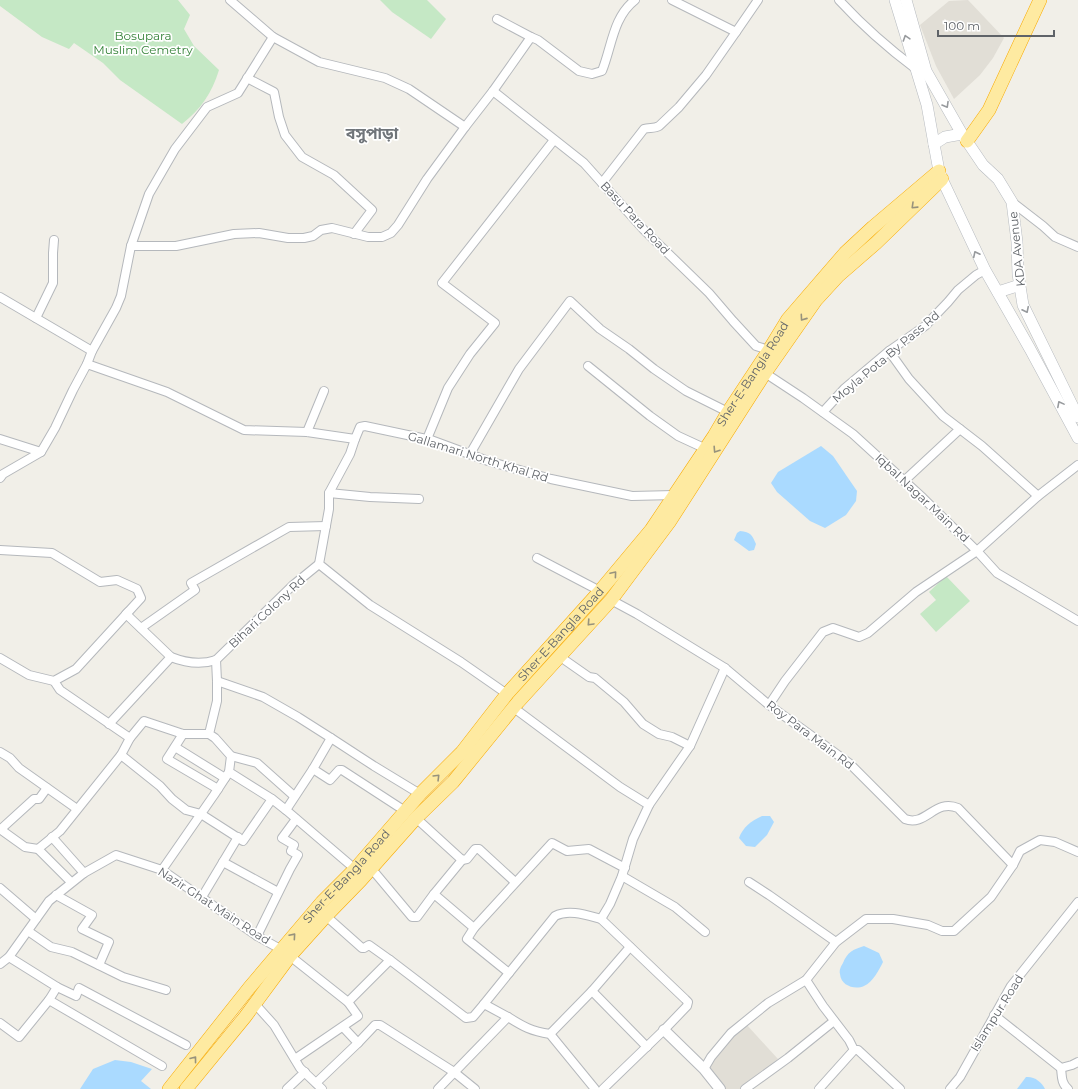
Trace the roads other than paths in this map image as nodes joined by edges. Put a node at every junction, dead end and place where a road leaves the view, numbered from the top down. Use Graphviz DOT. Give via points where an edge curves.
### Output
graph roads {
  1 [pos="635,0"];
  2 [pos="672,0"];
  3 [pos="758,0"];
  4 [pos="839,0"];
  5 [pos="895,0"];
  6 [pos="906,0"];
  7 [pos="1040,0"];
  8 [pos="233,1"];
  9 [pos="497,19"];
  10 [pos="736,32"];
  11 [pos="273,37"];
  12 [pos="532,37"];
  13 [pos="921,70"];
  14 [pos="247,78"];
  15 [pos="493,92"];
  16 [pos="465,127"];
  17 [pos="965,138"];
  18 [pos="554,140"];
  19 [pos="934,144"];
  20 [pos="940,175"];
  21 [pos="602,183"];
  22 [pos="1012,202"];
  23 [pos="354,234"];
  24 [pos="54,240"];
  25 [pos="131,246"];
  26 [pos="1078,247"];
  27 [pos="984,270"];
  28 [pos="1020,285"];
  29 [pos="998,292"];
  30 [pos="0,297"];
  31 [pos="36,318"];
  32 [pos="769,350"];
  33 [pos="92,351"];
  34 [pos="889,351"];
  35 [pos="87,364"];
  36 [pos="588,366"];
  37 [pos="765,373"];
  38 [pos="324,391"];
  39 [pos="728,412"];
  40 [pos="823,412"];
  41 [pos="1078,417"];
  42 [pos="960,429"];
  43 [pos="307,432"];
  44 [pos="1078,438"];
  45 [pos="355,439"];
  46 [pos="427,439"];
  47 [pos="0,440"];
  48 [pos="704,448"];
  49 [pos="41,452"];
  50 [pos="470,454"];
  51 [pos="1078,465"];
  52 [pos="697,470"];
  53 [pos="0,478"];
  54 [pos="904,481"];
  55 [pos="329,493"];
  56 [pos="674,495"];
  57 [pos="1038,496"];
  58 [pos="419,499"];
  59 [pos="326,526"];
  60 [pos="0,550"];
  61 [pos="977,551"];
  62 [pos="537,558"];
  63 [pos="319,564"];
  64 [pos="600,591"];
  65 [pos="611,600"];
  66 [pos="128,612"];
  67 [pos="1078,621"];
  68 [pos="141,628"];
  69 [pos="559,656"];
  70 [pos="171,657"];
  71 [pos="0,658"];
  72 [pos="216,660"];
  73 [pos="724,668"];
  74 [pos="54,680"];
  75 [pos="217,681"];
  76 [pos="507,694"];
  77 [pos="770,705"];
  78 [pos="495,709"];
  79 [pos="510,712"];
  80 [pos="109,724"];
  81 [pos="183,734"];
  82 [pos="209,734"];
  83 [pos="130,738"];
  84 [pos="331,738"];
  85 [pos="690,746"];
  86 [pos="175,747"];
  87 [pos="0,752"];
  88 [pos="120,755"];
  89 [pos="232,756"];
  90 [pos="313,769"];
  91 [pos="227,775"];
  92 [pos="48,788"];
  93 [pos="218,790"];
  94 [pos="420,794"];
  95 [pos="294,796"];
  96 [pos="272,799"];
  97 [pos="650,805"];
  98 [pos="77,809"];
  99 [pos="286,810"];
  100 [pos="201,814"];
  101 [pos="410,815"];
  102 [pos="296,819"];
  103 [pos="0,829"];
  104 [pos="52,837"];
  105 [pos="238,837"];
  106 [pos="38,849"];
  107 [pos="1078,852"];
  108 [pos="462,860"];
  109 [pos="223,862"];
  110 [pos="1013,865"];
  111 [pos="371,868"];
  112 [pos="355,869"];
  113 [pos="162,870"];
  114 [pos="624,872"];
  115 [pos="84,873"];
  116 [pos="71,882"];
  117 [pos="515,882"];
  118 [pos="749,882"];
  119 [pos="0,888"];
  120 [pos="278,892"];
  121 [pos="434,894"];
  122 [pos="56,895"];
  123 [pos="202,897"];
  124 [pos="1078,902"];
  125 [pos="326,916"];
  126 [pos="601,918"];
  127 [pos="36,919"];
  128 [pos="474,928"];
  129 [pos="28,931"];
  130 [pos="704,932"];
  131 [pos="257,936"];
  132 [pos="836,942"];
  133 [pos="630,947"];
  134 [pos="286,953"];
  135 [pos="9,957"];
  136 [pos="390,960"];
  137 [pos="0,964"];
  138 [pos="99,965"];
  139 [pos="509,973"];
  140 [pos="806,980"];
  141 [pos="57,987"];
  142 [pos="166,990"];
  143 [pos="592,991"];
  144 [pos="49,1000"];
  145 [pos="348,1002"];
  146 [pos="255,1004"];
  147 [pos="484,1004"];
  148 [pos="234,1008"];
  149 [pos="994,1015"];
  150 [pos="245,1017"];
  151 [pos="508,1017"];
  152 [pos="834,1020"];
  153 [pos="0,1023"];
  154 [pos="343,1027"];
  155 [pos="664,1030"];
  156 [pos="550,1034"];
  157 [pos="358,1043"];
  158 [pos="186,1045"];
  159 [pos="647,1047"];
  160 [pos="854,1050"];
  161 [pos="295,1059"];
  162 [pos="1078,1062"];
  163 [pos="162,1066"];
  164 [pos="1061,1068"];
  165 [pos="704,1069"];
  166 [pos="305,1072"];
  167 [pos="454,1072"];
  168 [pos="319,1086"];
  169 [pos="178,1088"];
  170 [pos="608,1088"];
  171 [pos="287,1089"];
  172 [pos="438,1089"];
  173 [pos="475,1089"];
  174 [pos="595,1089"];
  175 [pos="720,1089"];
  176 [pos="745,1089"];
  177 [pos="819,1089"];
  178 [pos="900,1089"];
  179 [pos="950,1089"];
  180 [pos="1068,1089"];
  1 -- 12 [label="street" via="627,7 614,29 609,55 602,71 592,74 579,71"];
  2 -- 10 [label="street"];
  3 -- 10 [label="street"];
  4 -- 13 [label="street" via="895,54"];
  13 -- 5 [label="main road, KDA Avenue, one-way"];
  6 -- 13 [label="main road"];
  7 -- 17 [label="highway" via="989,110"];
  8 -- 11 [label="street"];
  9 -- 12 [label="street"];
  10 -- 21 [label="street" via="706,76 679,107 656,128 644,129"];
  11 -- 14 [label="street"];
  11 -- 16 [label="street" via="319,62 385,78 409,89"];
  12 -- 15 [label="street"];
  13 -- 17 [label="main road, KDA Avenue, one-way"];
  13 -- 19 [label="main road, KDA Avenue"];
  14 -- 23 [label="street" via="274,92 285,135 302,157 334,175 372,210"];
  14 -- 25 [label="street" via="238,93 207,107 175,149 149,194"];
  15 -- 16 [label="street"];
  15 -- 18 [label="street, Basu Para Road"];
  16 -- 23 [label="street" via="391,233 382,237"];
  17 -- 19 [label="main road" via="945,137"];
  17 -- 22 [label="main road, KDA Avenue" via="983,165 998,179"];
  18 -- 21 [label="street, Basu Para Road" via="584,164"];
  18 -- 46 [label="street" via="442,283 495,323 470,354 448,388"];
  19 -- 20 [label="main road, KDA Avenue"];
  27 -- 20 [label="main road, KDA Avenue, one-way"];
  20 -- 32 [label="highway, Sher-E-Bangla Road" via="845,253 788,319"];
  20 -- 37 [label="highway, Sher-E-Bangla Road, one-way" via="876,243 838,276 816,300"];
  21 -- 32 [label="street, Basu Para Road" via="644,230 709,293 756,346"];
  22 -- 26 [label="street" via="1055,237"];
  22 -- 28 [label="main road, KDA Avenue"];
  23 -- 25 [label="street" via="332,228 304,238 288,238 259,232 234,234 176,246"];
  24 -- 31 [label="street" via="53,283"];
  25 -- 33 [label="street" via="116,308"];
  27 -- 29 [label="main road, KDA Avenue"];
  27 -- 34 [label="street, Moyla Pota By Pass Rd" via="958,290 925,326"];
  28 -- 29 [label="main road"];
  28 -- 41 [label="main road, KDA Avenue, one-way" via="1023,305"];
  44 -- 29 [label="main road, KDA Avenue, one-way"];
  30 -- 31 [label="street"];
  31 -- 33 [label="street"];
  32 -- 39 [label="highway, Sher-E-Bangla Road"];
  33 -- 35 [label="street"];
  34 -- 40 [label="street, Moyla Pota By Pass Rd" via="845,388"];
  34 -- 42 [label="street" via="909,379 943,416"];
  35 -- 43 [label="street" via="167,392 244,430"];
  35 -- 49 [label="street"];
  36 -- 48 [label="street" via="678,436"];
  37 -- 40 [label="street, Iqbal Nagar Main Rd"];
  37 -- 52 [label="highway, Sher-E-Bangla Road, one-way"];
  38 -- 43 [label="street"];
  39 -- 48 [label="highway, Sher-E-Bangla Road"];
  39 -- 50 [label="street" via="686,391 654,369 600,329 570,301 519,368"];
  40 -- 54 [label="street, Iqbal Nagar Main Rd" via="853,434"];
  42 -- 54 [label="street"];
  42 -- 57 [label="street"];
  43 -- 45 [label="street"];
  45 -- 46 [label="street, Gallamari North Khal Rd" via="360,427 365,426"];
  45 -- 55 [label="street" via="350,454"];
  46 -- 50 [label="street, Gallamari North Khal Rd"];
  47 -- 49 [label="street"];
  48 -- 52 [label="highway, Sher-E-Bangla Road"];
  49 -- 53 [label="street"];
  50 -- 56 [label="street, Gallamari North Khal Rd" via="558,481 632,496"];
  51 -- 57 [label="street"];
  52 -- 56 [label="highway, Sher-E-Bangla Road"];
  52 -- 65 [label="highway, Sher-E-Bangla Road" via="670,521"];
  54 -- 61 [label="street, Iqbal Nagar Main Rd"];
  55 -- 58 [label="street"];
  55 -- 59 [label="street"];
  64 -- 56 [label="highway, Sher-E-Bangla Road, one-way" via="651,530"];
  57 -- 61 [label="street"];
  59 -- 63 [label="street"];
  59 -- 68 [label="street" via="289,527 191,583 195,590"];
  60 -- 66 [label="street" via="52,553 100,582 117,580 137,589 141,598"];
  61 -- 67 [label="street, Iqbal Nagar Main Rd" via="997,573"];
  61 -- 77 [label="street" via="916,592 868,633 859,637 833,628 823,632"];
  62 -- 64 [label="street"];
  63 -- 72 [label="street, Bihari Colony Rd" via="292,586"];
  63 -- 76 [label="street" via="370,605"];
  64 -- 76 [label="highway, Sher-E-Bangla Road"];
  65 -- 69 [label="highway, Sher-E-Bangla Road, one-way"];
  65 -- 73 [label="street, Roy Para Main Rd"];
  66 -- 68 [label="street" via="126,614"];
  66 -- 74 [label="street" via="76,669"];
  68 -- 70 [label="street"];
  69 -- 79 [label="highway, Sher-E-Bangla Road"];
  69 -- 85 [label="street" via="589,677 595,678 624,702 643,724 659,734"];
  70 -- 72 [label="street" via="194,663"];
  70 -- 80 [label="street"];
  71 -- 74 [label="street" via="29,675"];
  72 -- 75 [label="street"];
  73 -- 77 [label="street, Roy Para Main Rd"];
  73 -- 85 [label="street"];
  74 -- 80 [label="street" via="60,690"];
  75 -- 82 [label="street" via="217,701"];
  75 -- 84 [label="street" via="263,697"];
  76 -- 78 [label="highway, Sher-E-Bangla Road"];
  77 -- 110 [label="street, Roy Para Main Rd" via="849,763 906,819 917,820 944,805 952,805 958,808"];
  78 -- 79 [label="highway"];
  94 -- 78 [label="highway, Sher-E-Bangla Road, one-way" via="462,752"];
  79 -- 97 [label="street"];
  79 -- 101 [label="highway, Sher-E-Bangla Road" via="453,782"];
  80 -- 83 [label="street"];
  81 -- 82 [label="street"];
  81 -- 83 [label="street" via="144,721"];
  81 -- 86 [label="street"];
  82 -- 89 [label="street"];
  83 -- 88 [label="street"];
  84 -- 90 [label="street"];
  84 -- 94 [label="street"];
  85 -- 97 [label="street"];
  86 -- 91 [label="street"];
  86 -- 93 [label="street" via="167,759"];
  87 -- 92 [label="street"];
  88 -- 98 [label="street"];
  88 -- 100 [label="street" via="186,810"];
  89 -- 91 [label="street"];
  89 -- 95 [label="street" via="257,763"];
  90 -- 95 [label="street"];
  90 -- 101 [label="street" via="330,780 342,770"];
  91 -- 93 [label="street"];
  91 -- 96 [label="street"];
  92 -- 98 [label="street"];
  92 -- 103 [label="street" via="39,799 34,799"];
  93 -- 100 [label="street"];
  94 -- 101 [label="highway, Sher-E-Bangla Road"];
  95 -- 99 [label="street"];
  96 -- 99 [label="street"];
  96 -- 105 [label="street" via="244,841"];
  97 -- 114 [label="street" via="633,839"];
  98 -- 104 [label="street"];
  99 -- 102 [label="street"];
  100 -- 105 [label="street"];
  100 -- 113 [label="street"];
  101 -- 108 [label="street"];
  101 -- 111 [label="highway, Sher-E-Bangla Road"];
  101 -- 112 [label="highway, Sher-E-Bangla Road"];
  102 -- 112 [label="street"];
  102 -- 120 [label="street" via="282,838 294,845 291,851 298,855"];
  103 -- 106 [label="street" via="25,847"];
  104 -- 106 [label="street"];
  104 -- 115 [label="street"];
  105 -- 109 [label="street"];
  106 -- 116 [label="street"];
  107 -- 110 [label="street" via="1055,842 1040,840 1020,851"];
  108 -- 117 [label="street" via="467,859 475,849 479,849"];
  108 -- 121 [label="street"];
  109 -- 120 [label="street"];
  109 -- 123 [label="street"];
  110 -- 132 [label="street" via="990,896 954,931 942,931 928,925 893,919 866,919"];
  111 -- 121 [label="street" via="412,917 417,917"];
  111 -- 125 [label="highway, Sher-E-Bangla Road"];
  134 -- 112 [label="highway, Sher-E-Bangla Road, one-way" via="322,902"];
  113 -- 115 [label="street, Nazir Ghat Main Road" via="116,855"];
  113 -- 123 [label="street, Nazir Ghat Main Road"];
  114 -- 117 [label="street" via="589,849 567,851 553,843"];
  114 -- 126 [label="street"];
  114 -- 130 [label="street" via="675,907"];
  115 -- 116 [label="street, Nazir Ghat Main Road"];
  116 -- 122 [label="street, Nazir Ghat Main Road"];
  117 -- 128 [label="street"];
  118 -- 132 [label="street"];
  119 -- 127 [label="street"];
  120 -- 131 [label="street"];
  121 -- 128 [label="street"];
  122 -- 127 [label="street, Nazir Ghat Main Road"];
  122 -- 138 [label="street" via="92,915 82,929 109,942"];
  123 -- 131 [label="street, Nazir Ghat Main Road"];
  124 -- 149 [label="street, Islampur Road" via="1012,986"];
  125 -- 134 [label="highway, Sher-E-Bangla Road"];
  125 -- 136 [label="street" via="362,948 369,945"];
  126 -- 133 [label="street"];
  126 -- 139 [label="street" via="573,913 555,916"];
  127 -- 129 [label="street, Nazir Ghat Main Road"];
  128 -- 139 [label="street" via="467,939"];
  129 -- 135 [label="street, Nazir Ghat Main Road"];
  129 -- 138 [label="street" via="52,947 72,952"];
  131 -- 134 [label="street, Nazir Ghat Main Road"];
  132 -- 140 [label="street"];
  133 -- 143 [label="street"];
  133 -- 155 [label="street" via="688,1002"];
  134 -- 145 [label="street, Nazir Ghat Main Road"];
  134 -- 146 [label="highway, Sher-E-Bangla Road"];
  134 -- 148 [label="highway, Sher-E-Bangla Road"];
  135 -- 137 [label="street, Nazir Ghat Main Road"];
  135 -- 141 [label="street"];
  136 -- 145 [label="street"];
  136 -- 147 [label="street" via="466,1018 473,1017"];
  138 -- 142 [label="street" via="123,977"];
  139 -- 147 [label="street"];
  140 -- 152 [label="street"];
  140 -- 165 [label="street" via="768,1003 731,1033"];
  141 -- 144 [label="street"];
  141 -- 158 [label="street" via="76,996 79,988"];
  143 -- 156 [label="street"];
  143 -- 159 [label="street"];
  144 -- 153 [label="street" via="19,1037"];
  144 -- 163 [label="street"];
  145 -- 154 [label="street" via="358,1016"];
  146 -- 150 [label="highway, Sher-E-Bangla Road"];
  146 -- 161 [label="street" via="274,1025"];
  147 -- 151 [label="street"];
  148 -- 150 [label="highway"];
  169 -- 148 [label="highway, Sher-E-Bangla Road, one-way"];
  149 -- 164 [label="street"];
  149 -- 179 [label="street, Islampur Road" via="960,1077"];
  150 -- 169 [label="highway, Sher-E-Bangla Road"];
  151 -- 156 [label="street" via="533,1031"];
  151 -- 167 [label="street"];
  152 -- 160 [label="street"];
  152 -- 176 [label="street"];
  154 -- 157 [label="street"];
  154 -- 161 [label="street"];
  155 -- 159 [label="street"];
  155 -- 165 [label="street"];
  156 -- 174 [label="street"];
  157 -- 167 [label="street" via="375,1026 380,1025"];
  157 -- 168 [label="street"];
  159 -- 170 [label="street"];
  160 -- 177 [label="street"];
  160 -- 178 [label="street" via="864,1054"];
  161 -- 166 [label="street"];
  162 -- 164 [label="street"];
  164 -- 180 [label="street" via="1062,1081"];
  165 -- 175 [label="street"];
  166 -- 168 [label="street"];
  166 -- 171 [label="street"];
  167 -- 172 [label="street"];
  167 -- 173 [label="street"];
}
